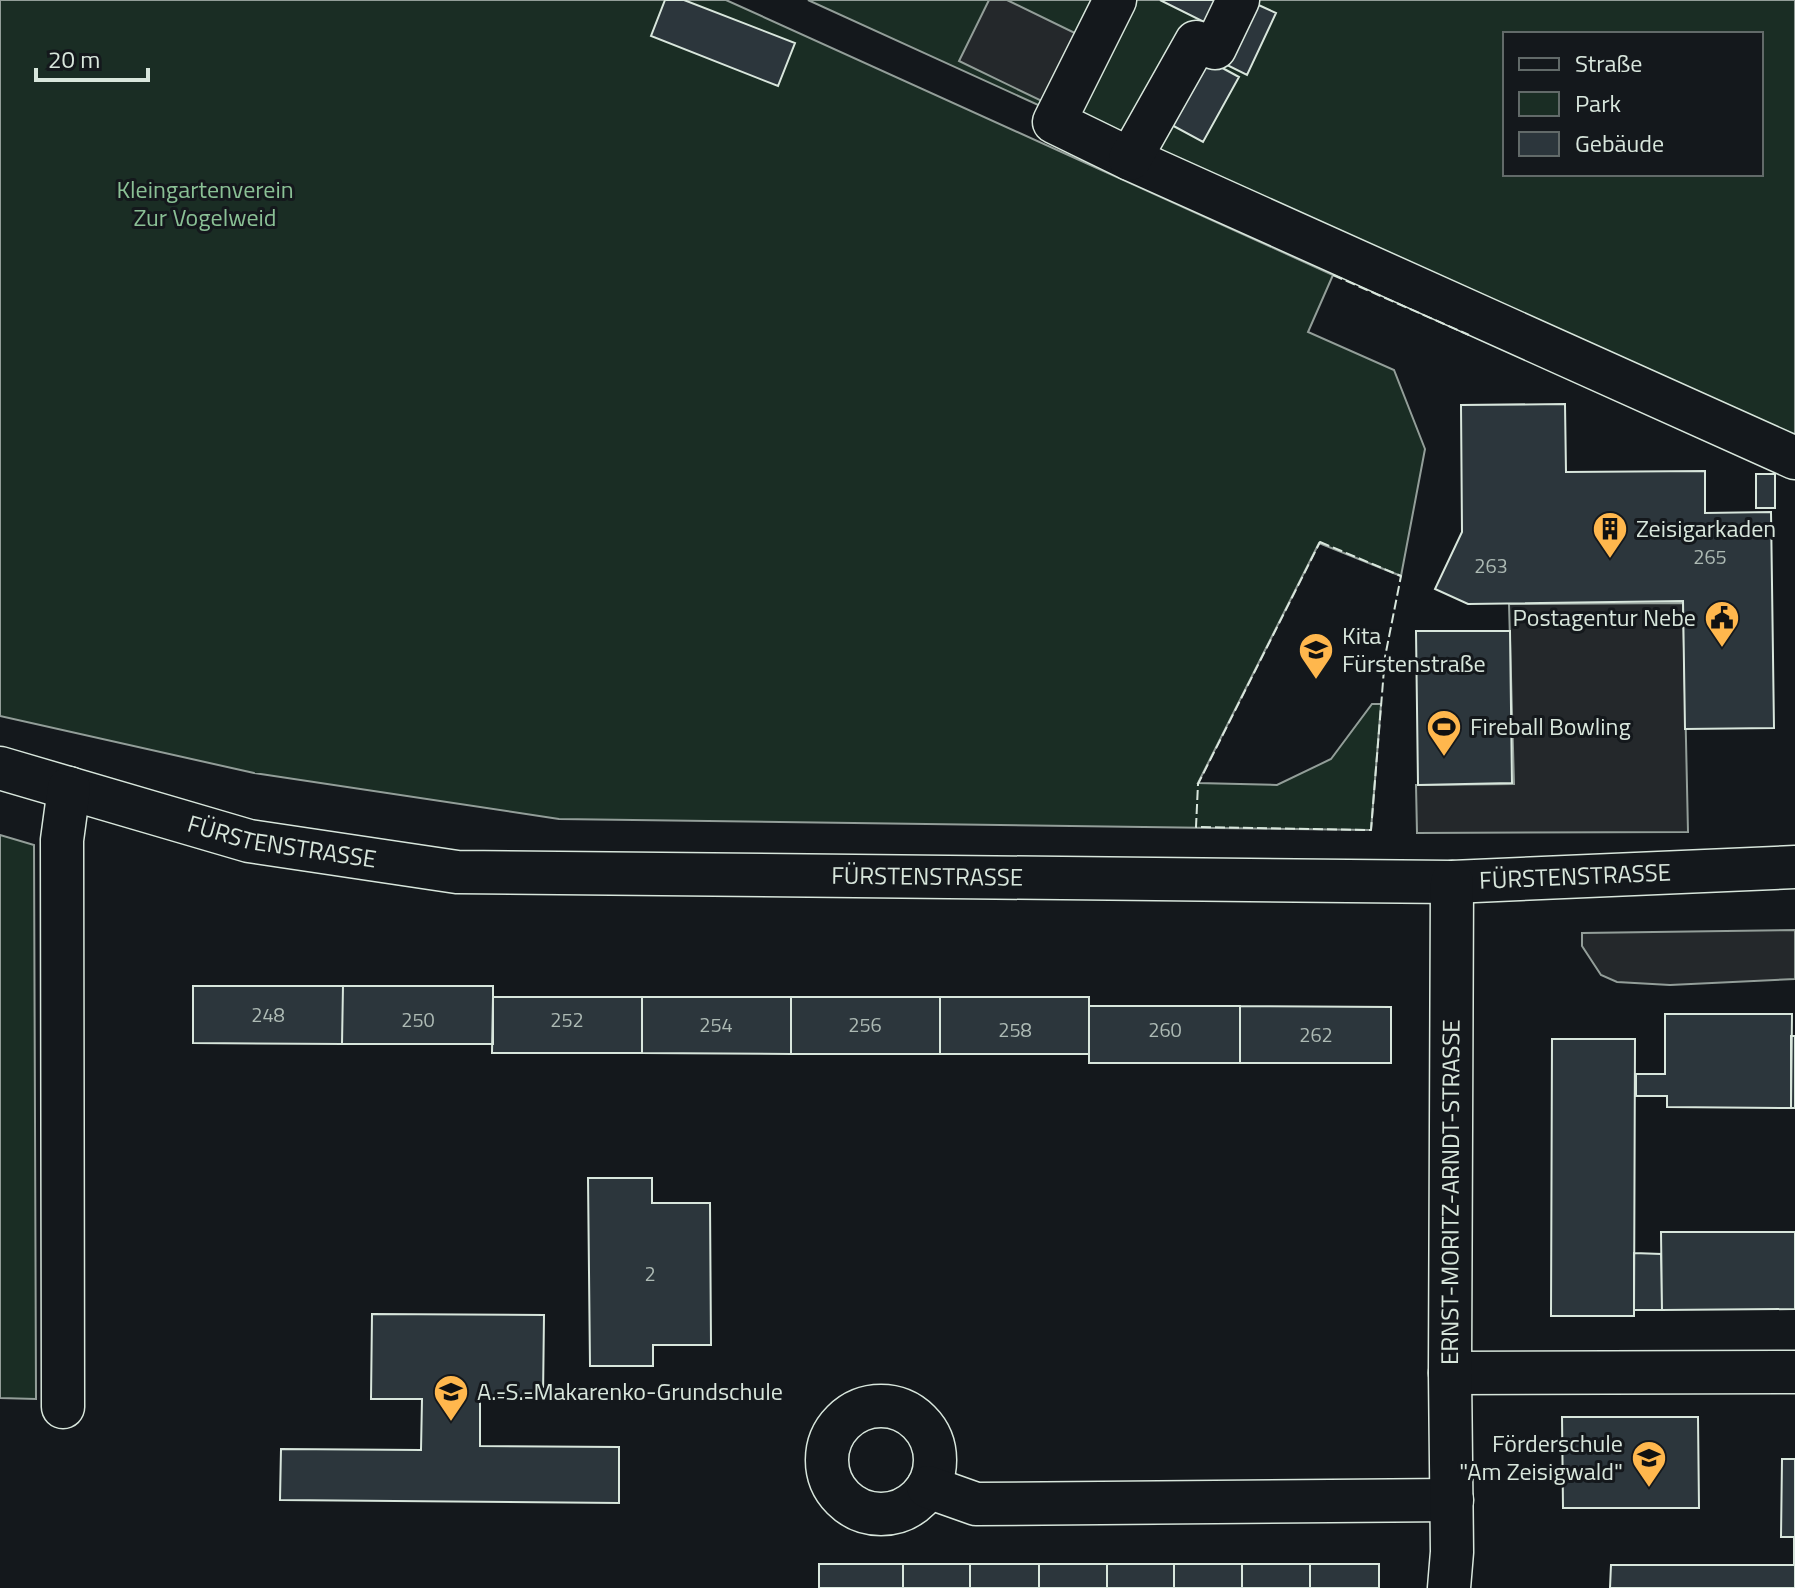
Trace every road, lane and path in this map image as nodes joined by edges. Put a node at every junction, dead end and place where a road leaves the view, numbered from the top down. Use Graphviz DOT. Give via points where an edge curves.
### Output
graph roads {
  1 [pos="1115,0"];
  2 [pos="1238,0"];
  3 [pos="1130,159"];
  4 [pos="1795,458"];
  5 [pos="0,768"];
  6 [pos="69,788"];
  7 [pos="1795,867"];
  8 [pos="1452,882"];
  9 [pos="1795,1372"];
  10 [pos="1450,1373"];
  11 [pos="63,1407"];
  12 [pos="928,1487"];
  13 [pos="1452,1500"];
  14 [pos="1449,1588"];
  1 -- 3 [label="street" via="1054,122"];
  2 -- 3 [label="street" via="1215,48 1196,42"];
  3 -- 4 [label="street"];
  5 -- 6 [label="street, FÜRSTENSTRASSE"];
  6 -- 8 [label="street, FÜRSTENSTRASSE" via="249,841 457,872"];
  6 -- 11 [label="street" via="62,840"];
  7 -- 8 [label="street, FÜRSTENSTRASSE"];
  8 -- 10 [label="street, ERNST-MORITZ-ARNDT-STRASSE"];
  9 -- 10 [label="street"];
  10 -- 13 [label="street, ERNST-MORITZ-ARNDT-STRASSE"];
  12 -- 13 [label="street" via="976,1504"];
  13 -- 14 [label="street, ERNST-MORITZ-ARNDT-STRASSE"];
}
